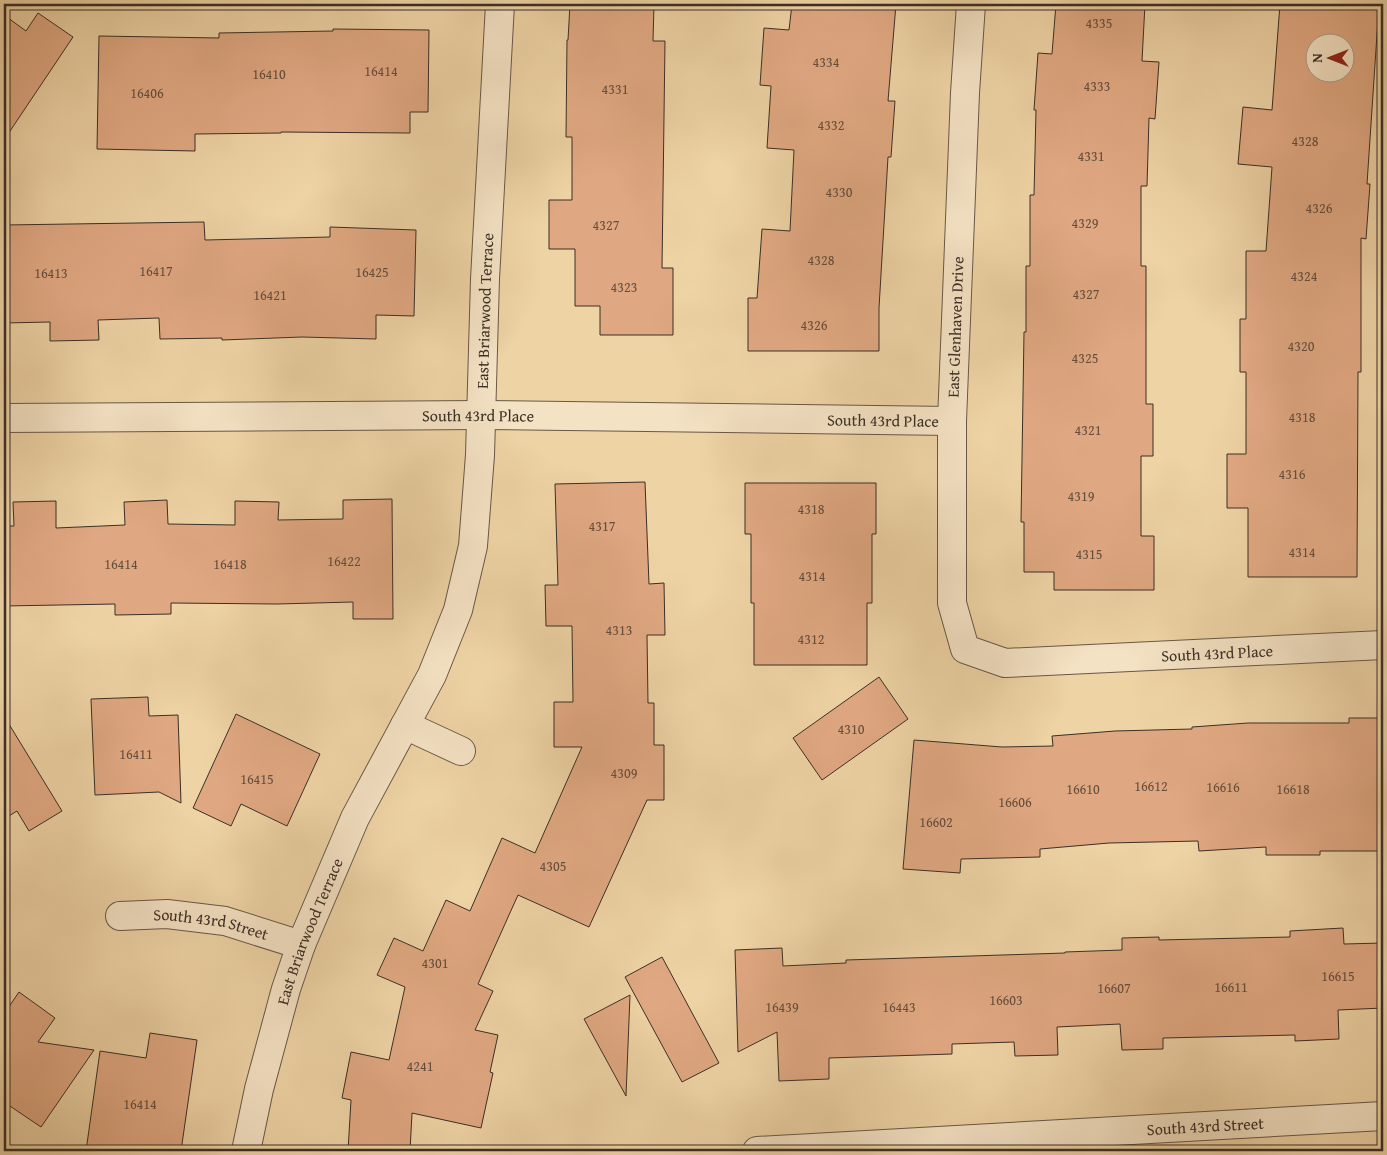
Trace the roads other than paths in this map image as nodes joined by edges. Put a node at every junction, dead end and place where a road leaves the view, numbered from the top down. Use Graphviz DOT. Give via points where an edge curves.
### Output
graph roads {
  1 [pos="500,4"];
  2 [pos="971,4"];
  3 [pos="481,415"];
  4 [pos="4,418"];
  5 [pos="952,421"];
  6 [pos="1383,644"];
  7 [pos="965,649"];
  8 [pos="405,725"];
  9 [pos="461,751"];
  10 [pos="120,916"];
  11 [pos="302,945"];
  12 [pos="1383,1116"];
  13 [pos="1177,1140"];
  14 [pos="246,1151"];
  15 [pos="757,1151"];
  1 -- 3 [label="street, East Briarwood Terrace"];
  2 -- 5 [label="street, East Glenhaven Drive"];
  3 -- 4 [label="street, South 43rd Place"];
  3 -- 5 [label="street, South 43rd Place"];
  3 -- 8 [label="street, East Briarwood Terrace" via="473,546 458,610 432,675"];
  5 -- 7 [label="street, East Glenhaven Drive" via="952,603"];
  6 -- 7 [label="street, South 43rd Place" via="1005,663"];
  8 -- 9 [label="street"];
  8 -- 11 [label="street, East Briarwood Terrace" via="354,818"];
  10 -- 11 [label="street, South 43rd Street" via="166,914 225,921"];
  11 -- 14 [label="street, East Briarwood Terrace" via="286,989"];
  12 -- 13 [label="street, South 43rd Street"];
  13 -- 15 [label="street, South 43rd Street"];
}
